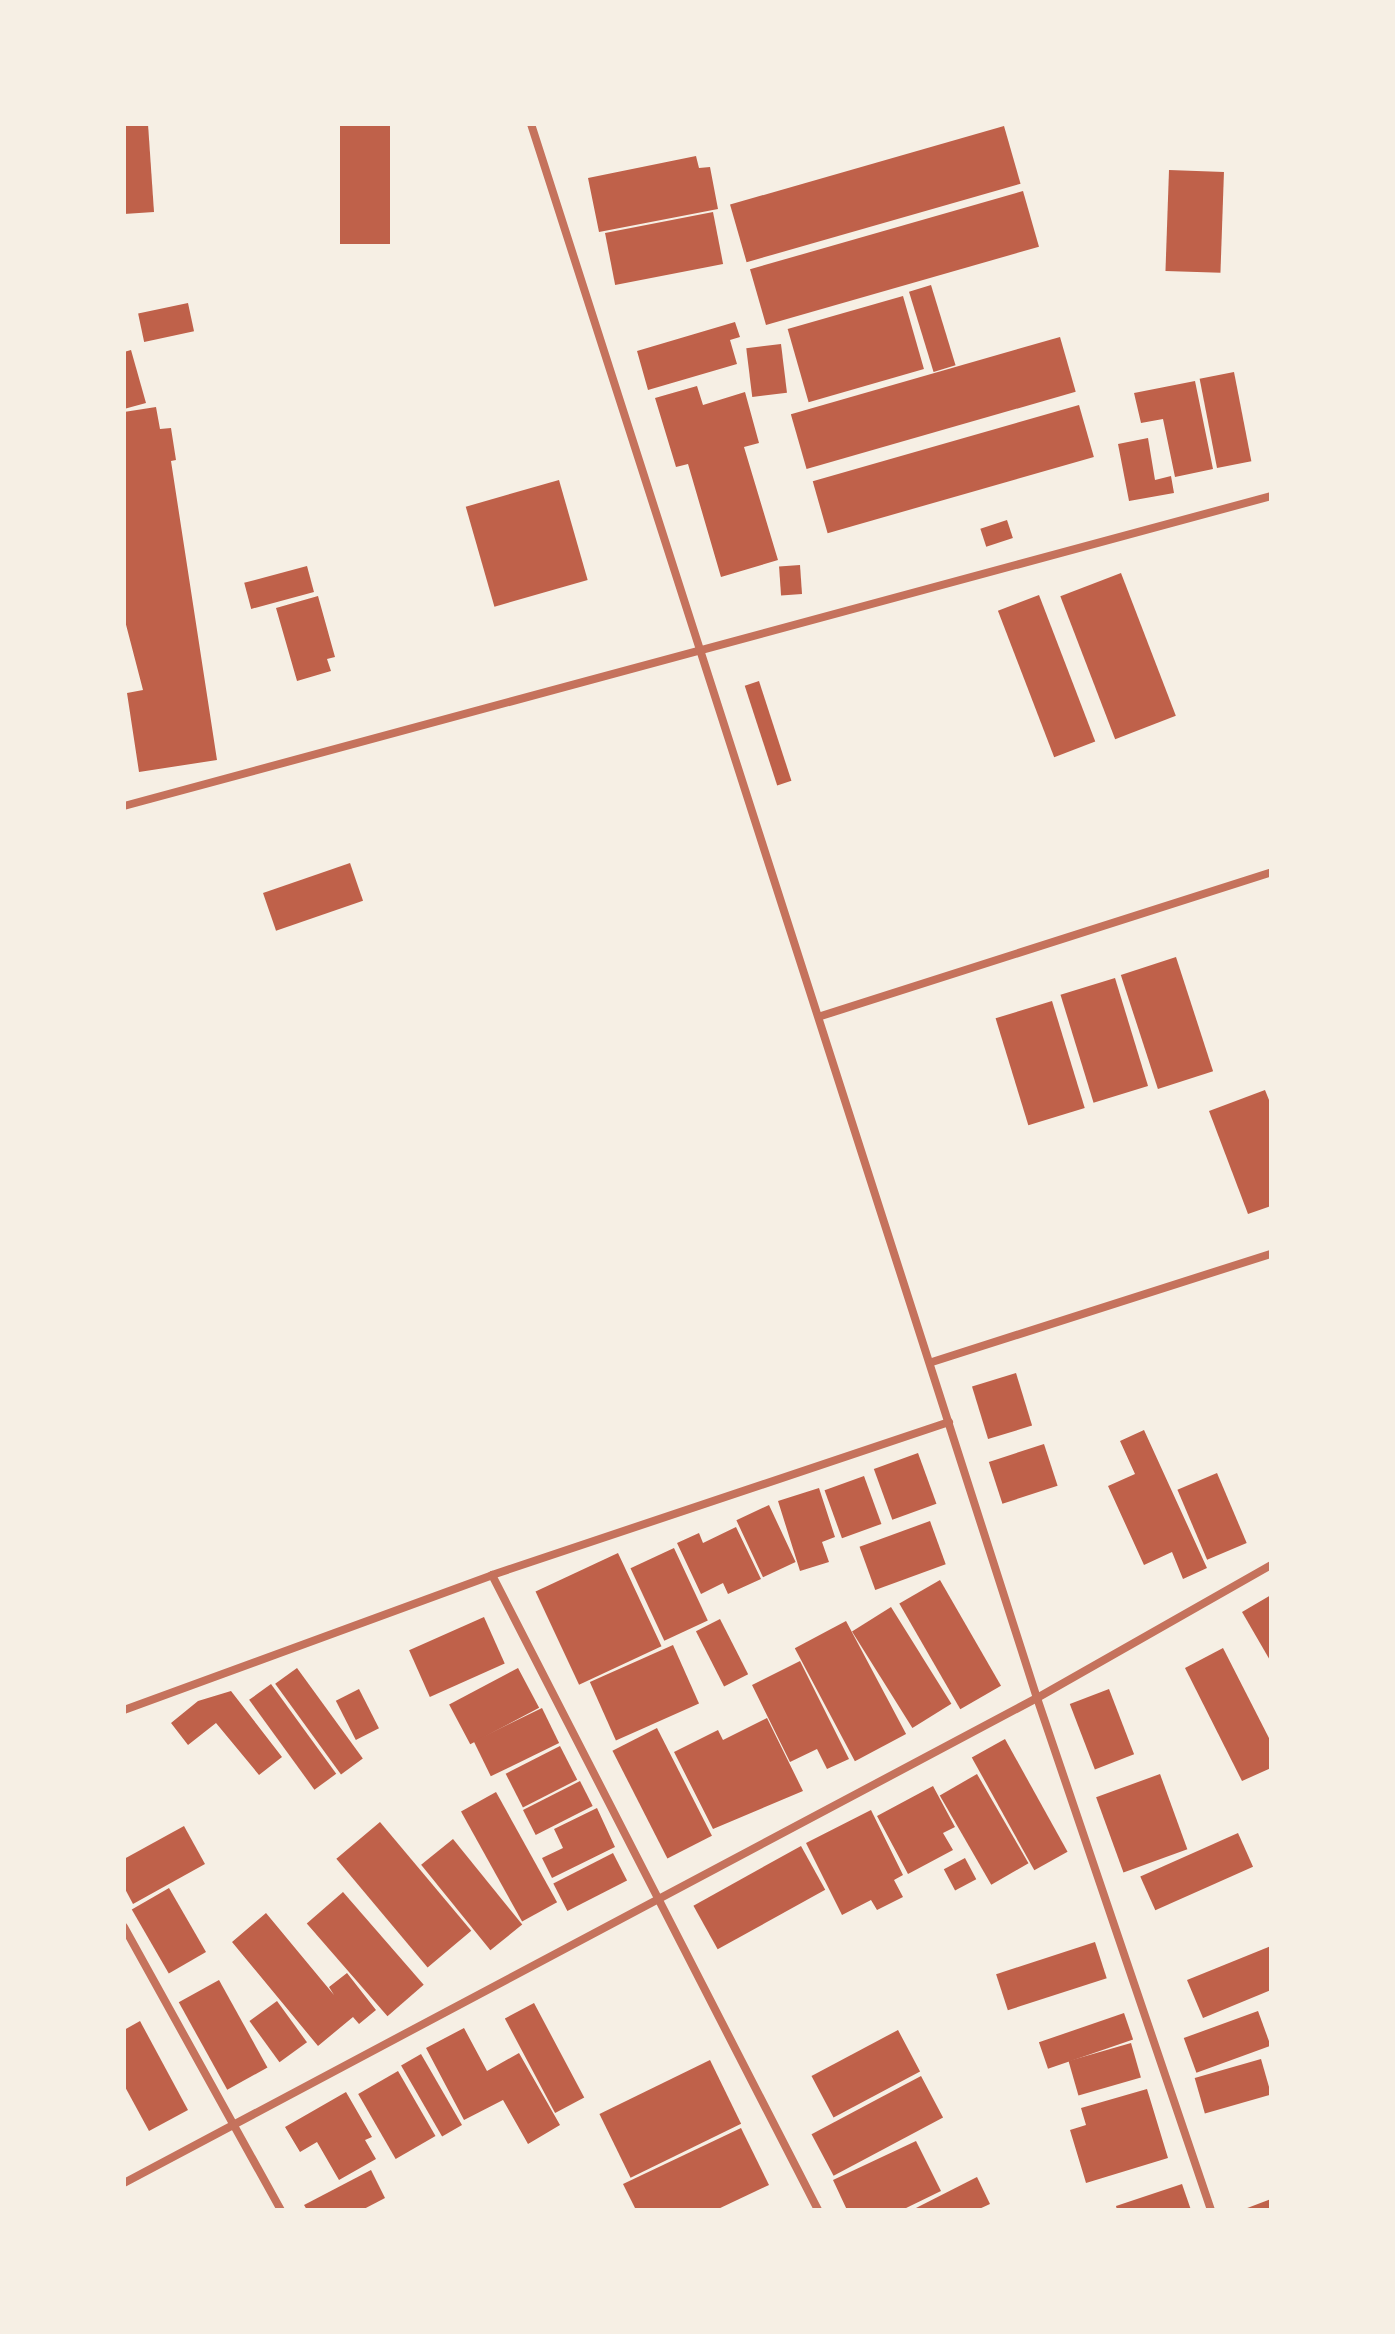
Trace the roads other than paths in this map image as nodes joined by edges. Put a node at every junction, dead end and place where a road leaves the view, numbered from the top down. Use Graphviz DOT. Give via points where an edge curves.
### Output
graph roads {
  1 [pos="531,124"];
  2 [pos="1271,496"];
  3 [pos="702,653"];
  4 [pos="124,806"];
  5 [pos="1271,872"];
  6 [pos="821,1016"];
  7 [pos="1271,1254"];
  8 [pos="932,1362"];
  9 [pos="949,1422"];
  10 [pos="1271,1565"];
  11 [pos="492,1575"];
  12 [pos="1037,1698"];
  13 [pos="124,1710"];
  14 [pos="660,1897"];
  15 [pos="124,1927"];
  16 [pos="233,2123"];
  17 [pos="124,2183"];
  18 [pos="281,2210"];
  19 [pos="818,2210"];
  20 [pos="1211,2210"];
  1 -- 3 [label="street"];
  2 -- 3 [label="street"];
  3 -- 4 [label="street"];
  3 -- 6 [label="street"];
  5 -- 6 [label="street"];
  6 -- 8 [label="street"];
  7 -- 8 [label="street"];
  8 -- 9 [label="street"];
  9 -- 11 [label="street"];
  9 -- 12 [label="street"];
  10 -- 12 [label="street"];
  11 -- 13 [label="street"];
  11 -- 14 [label="street"];
  12 -- 14 [label="street"];
  12 -- 20 [label="street"];
  14 -- 16 [label="street"];
  14 -- 19 [label="street"];
  15 -- 16 [label="street"];
  16 -- 17 [label="street"];
  16 -- 18 [label="street"];
}
